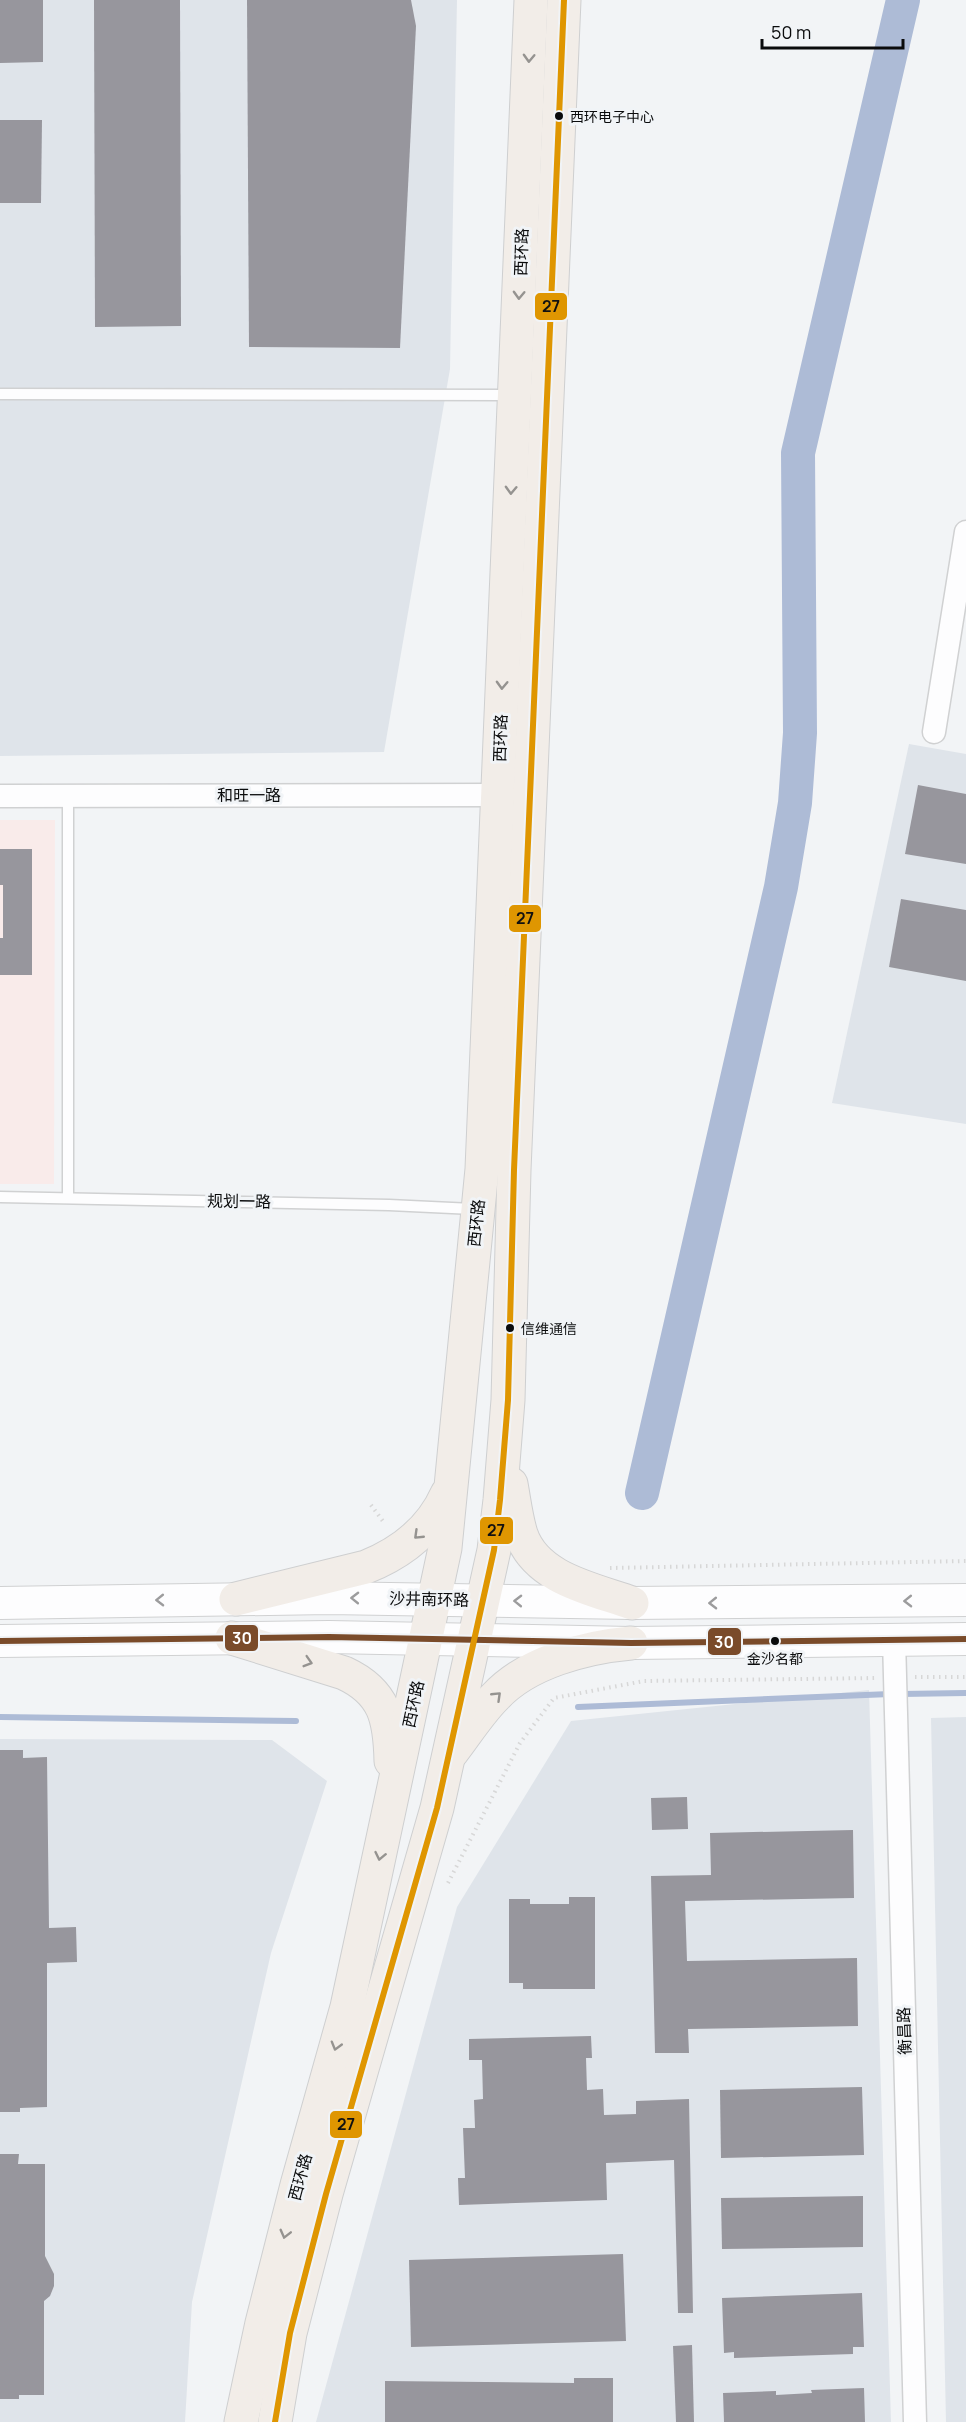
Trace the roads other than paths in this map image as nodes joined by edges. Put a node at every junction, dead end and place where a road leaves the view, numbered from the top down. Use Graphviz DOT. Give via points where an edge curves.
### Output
graph roads {
  1 [pos="531,0"];
  2 [pos="564,0"];
  3 [pos="0,394"];
  4 [pos="514,395"];
  5 [pos="966,532"];
  6 [pos="934,732"];
  7 [pos="68,795"];
  8 [pos="498,795"];
  9 [pos="0,796"];
  10 [pos="0,1197"];
  11 [pos="68,1197"];
  12 [pos="478,1209"];
  13 [pos="505,1450"];
  14 [pos="450,1487"];
  15 [pos="236,1599"];
  16 [pos="434,1600"];
  17 [pos="483,1600"];
  18 [pos="966,1600"];
  19 [pos="0,1603"];
  20 [pos="632,1604"];
  21 [pos="232,1638"];
  22 [pos="426,1639"];
  23 [pos="894,1639"];
  24 [pos="966,1639"];
  25 [pos="474,1640"];
  26 [pos="0,1641"];
  27 [pos="631,1643"];
  28 [pos="448,1758"];
  29 [pos="393,1799"];
  30 [pos="241,2422"];
  31 [pos="275,2422"];
  32 [pos="915,2422"];
  1 -- 4 [label="main road, 西环路, one-way"];
  2 -- 13 [label="main road, 西环路"];
  3 -- 4 [label="lane"];
  4 -- 8 [label="main road, 西环路, one-way"];
  5 -- 6 [label="street"];
  7 -- 8 [label="street, 和旺一路"];
  7 -- 9 [label="street, 和旺一路"];
  7 -- 11 [label="lane"];
  8 -- 12 [label="main road, 西环路"];
  10 -- 11 [label="lane, 规划一路"];
  11 -- 12 [label="lane, 规划一路"];
  12 -- 14 [label="main road, 西环路"];
  13 -- 17 [label="main road, 西环路" via="494,1550"];
  13 -- 20 [label="main road" via="521,1535 530,1551 557,1575"];
  14 -- 15 [label="main road, one-way" via="425,1528 383,1560"];
  14 -- 16 [label="main road, 西环路" via="445,1548"];
  16 -- 15 [label="main road, 沙井南环路, one-way"];
  15 -- 19 [label="main road, 沙井南环路, one-way"];
  16 -- 17 [label="main road, 沙井南环路"];
  16 -- 22 [label="main road, 西环路"];
  20 -- 17 [label="main road, 沙井南环路, one-way"];
  17 -- 25 [label="main road, 西环路"];
  18 -- 20 [label="main road, 沙井南环路, one-way"];
  21 -- 22 [label="main road"];
  21 -- 26 [label="main road"];
  21 -- 29 [label="main road, one-way" via="344,1673 371,1691 388,1719"];
  22 -- 25 [label="main road"];
  22 -- 29 [label="main road, 西环路"];
  23 -- 24 [label="main road"];
  23 -- 27 [label="main road"];
  23 -- 32 [label="street, 衡昌路"];
  25 -- 27 [label="main road"];
  25 -- 28 [label="main road, 西环路"];
  28 -- 27 [label="main road, one-way" via="496,1696 529,1673 587,1649"];
  28 -- 31 [label="main road, 西环路" via="326,2194 290,2333"];
  29 -- 30 [label="main road, 西环路, one-way" via="347,2007 285,2231"];
}
